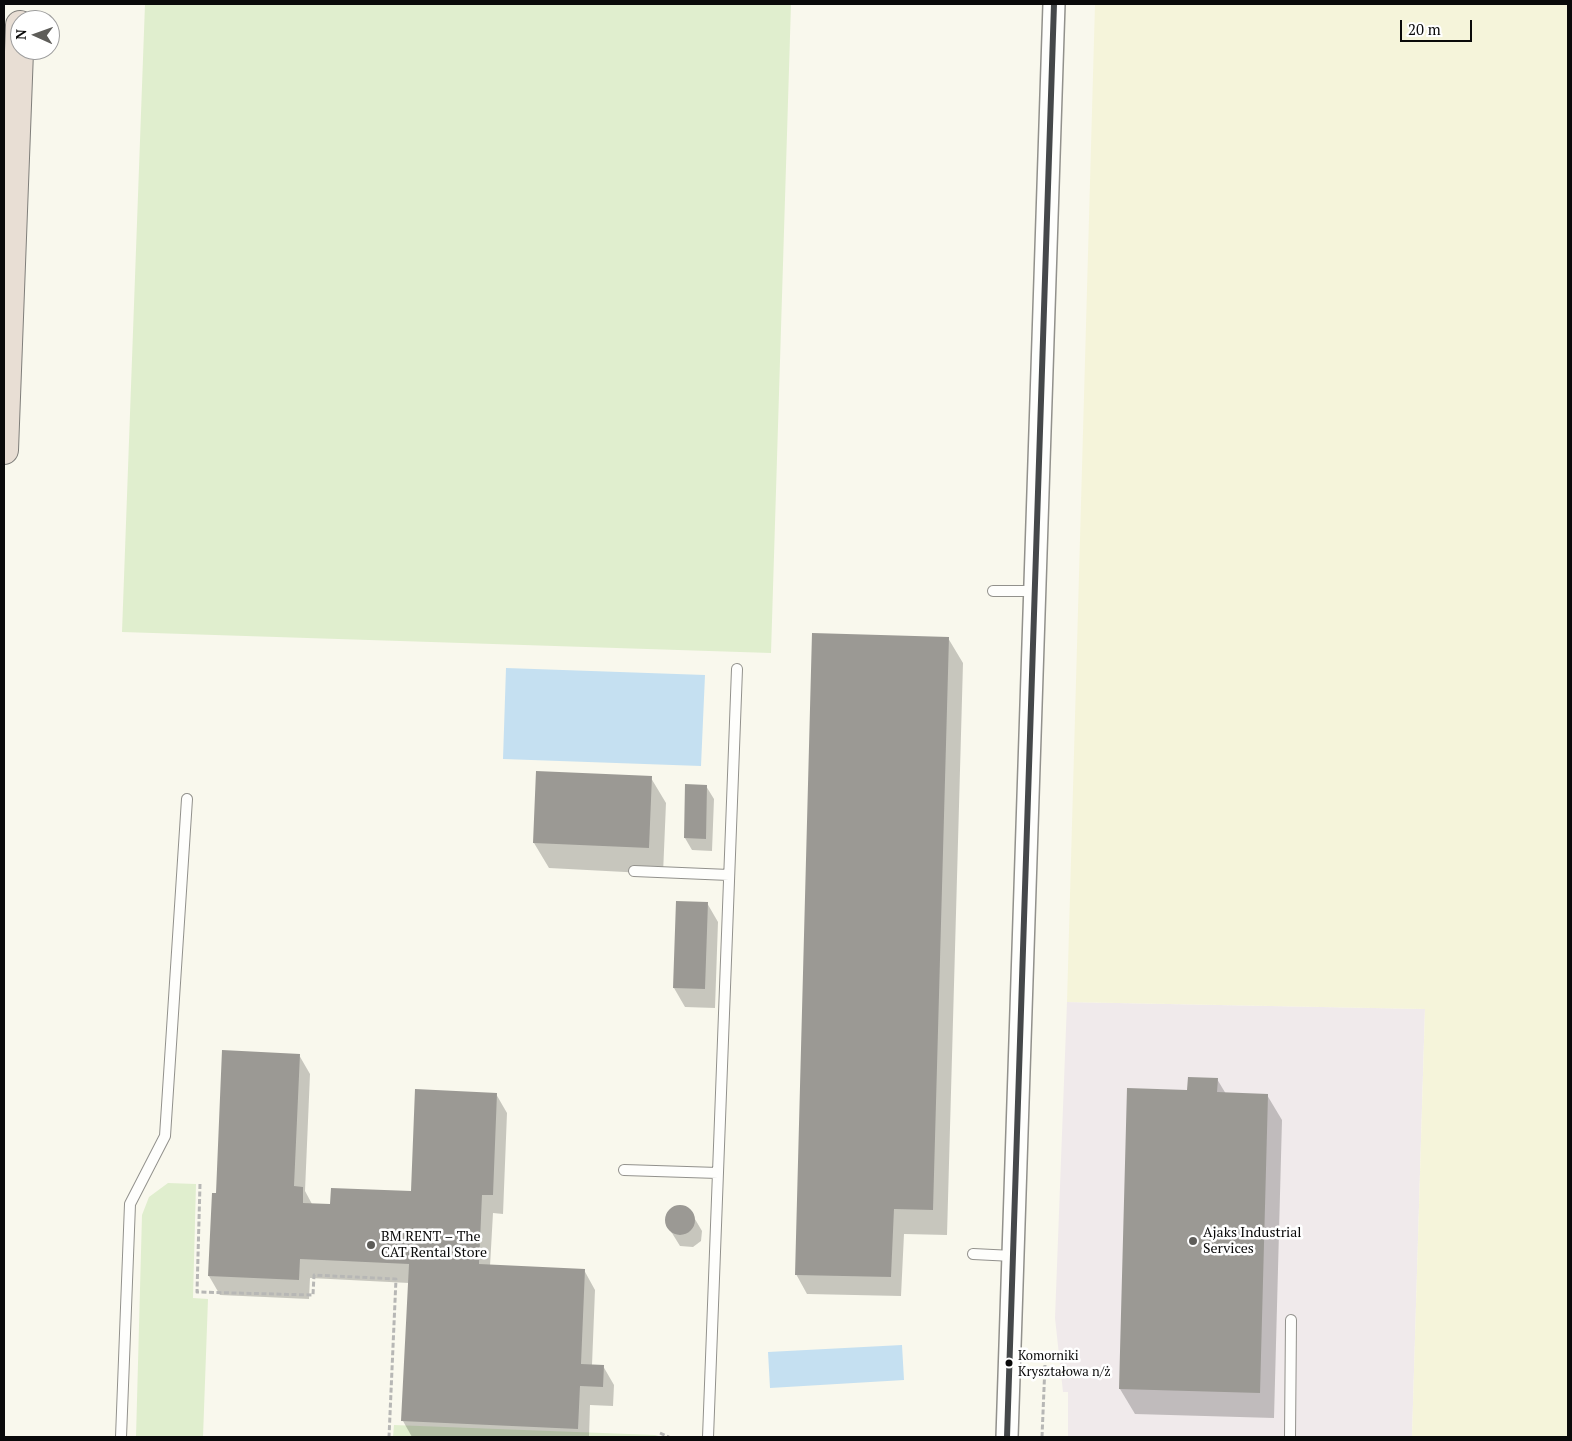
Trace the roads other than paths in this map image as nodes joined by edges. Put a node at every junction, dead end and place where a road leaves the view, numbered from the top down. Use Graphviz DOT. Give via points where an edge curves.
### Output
graph roads {
  1 [pos="1054,4"];
  2 [pos="19,60"];
  3 [pos="4,450"];
  4 [pos="992,591"];
  5 [pos="1034,591"];
  6 [pos="737,669"];
  7 [pos="186,800"];
  8 [pos="634,871"];
  9 [pos="729,874"];
  10 [pos="624,1170"];
  11 [pos="718,1173"];
  12 [pos="973,1254"];
  13 [pos="1012,1256"];
  14 [pos="1291,1320"];
  15 [pos="121,1437"];
  16 [pos="708,1437"];
  17 [pos="1007,1437"];
  18 [pos="1290,1437"];
  1 -- 5 [label="street"];
  2 -- 3 [label="highway"];
  4 -- 5 [label="lane"];
  5 -- 13 [label="street"];
  6 -- 9 [label="lane"];
  7 -- 15 [label="lane" via="165,1136 130,1204"];
  8 -- 9 [label="lane"];
  9 -- 11 [label="lane"];
  10 -- 11 [label="lane"];
  11 -- 16 [label="lane"];
  12 -- 13 [label="lane"];
  13 -- 17 [label="street"];
  14 -- 18 [label="lane"];
}
